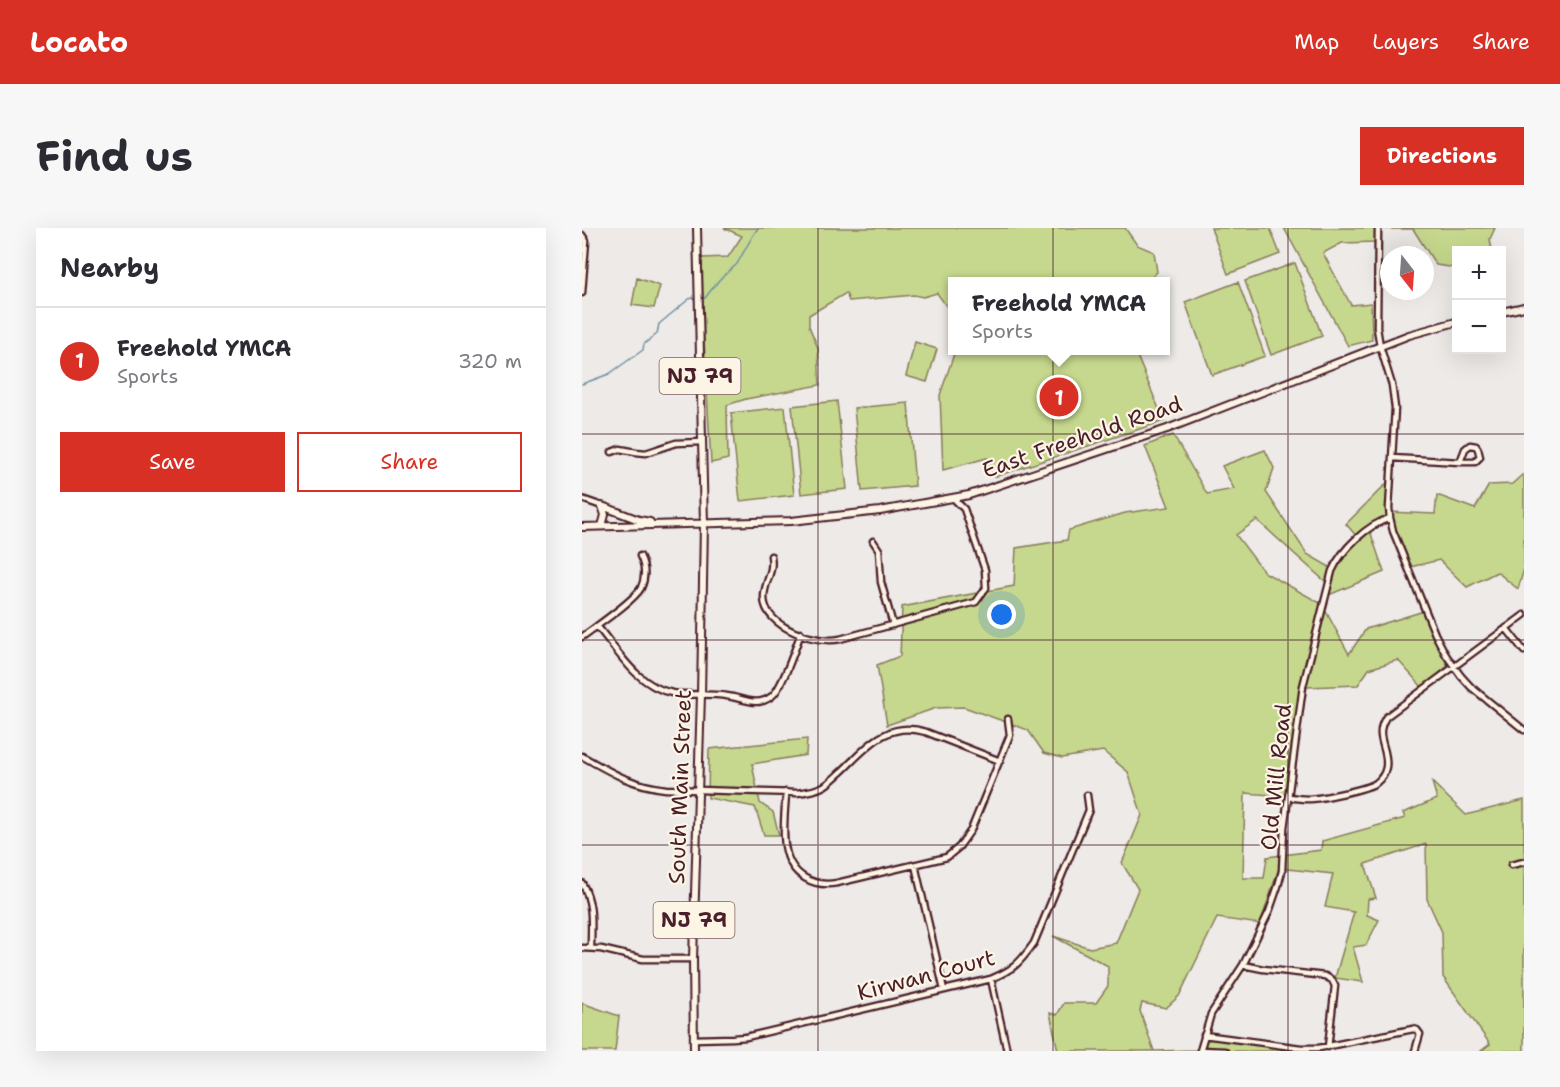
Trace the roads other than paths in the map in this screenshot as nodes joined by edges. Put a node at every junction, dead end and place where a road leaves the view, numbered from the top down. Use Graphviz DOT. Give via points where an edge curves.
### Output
graph roads {
  1 [pos="697,228"];
  2 [pos="1378,228"];
  3 [pos="582,235"];
  4 [pos="582,292"];
  5 [pos="1524,307"];
  6 [pos="1506,311"];
  7 [pos="1452,323"];
  8 [pos="1380,346"];
  9 [pos="702,442"];
  10 [pos="612,452"];
  11 [pos="1392,458"];
  12 [pos="1460,462"];
  13 [pos="969,495"];
  14 [pos="953,498"];
  15 [pos="582,499"];
  16 [pos="602,506"];
  17 [pos="964,509"];
  18 [pos="1390,518"];
  19 [pos="662,524"];
  20 [pos="704,524"];
  21 [pos="602,526"];
  22 [pos="582,527"];
  23 [pos="873,541"];
  24 [pos="640,556"];
  25 [pos="771,556"];
  26 [pos="1524,615"];
  27 [pos="892,625"];
  28 [pos="597,626"];
  29 [pos="1506,628"];
  30 [pos="801,633"];
  31 [pos="582,637"];
  32 [pos="1524,651"];
  33 [pos="1454,666"];
  34 [pos="701,694"];
  35 [pos="1008,719"];
  36 [pos="1524,730"];
  37 [pos="582,756"];
  38 [pos="1000,761"];
  39 [pos="698,790"];
  40 [pos="786,792"];
  41 [pos="1087,795"];
  42 [pos="1289,797"];
  43 [pos="1524,862"];
  44 [pos="915,865"];
  45 [pos="1511,865"];
  46 [pos="582,883"];
  47 [pos="582,948"];
  48 [pos="591,948"];
  49 [pos="693,959"];
  50 [pos="1243,965"];
  51 [pos="991,979"];
  52 [pos="944,990"];
  53 [pos="1204,1035"];
  54 [pos="694,1038"];
  55 [pos="1328,1047"];
  56 [pos="1200,1050"];
  57 [pos="1307,1050"];
  58 [pos="694,1051"];
  59 [pos="1008,1051"];
  60 [pos="1225,1051"];
  61 [pos="1415,1051"];
  1 -- 9 [label="main road, NJ 79"];
  2 -- 8 [label="street"];
  3 -- 4 [label="street" via="586,241"];
  5 -- 6 [label="main road"];
  7 -- 8 [label="main road, East Freehold Road"];
  8 -- 11 [label="street" via="1395,399"];
  8 -- 13 [label="main road, East Freehold Road" via="1167,429"];
  9 -- 10 [label="street" via="676,443 646,453 620,449"];
  9 -- 20 [label="main road, NJ 79"];
  11 -- 12 [label="street"];
  11 -- 18 [label="street"];
  12 -- 12 [label="street" via="1467,446 1478,449 1478,460"];
  13 -- 14 [label="main road, East Freehold Road"];
  13 -- 17 [label="street"];
  14 -- 17 [label="street"];
  14 -- 20 [label="main road, East Freehold Road" via="826,518"];
  15 -- 16 [label="street"];
  16 -- 19 [label="main road"];
  16 -- 21 [label="main road"];
  17 -- 27 [label="street" via="985,570 986,588 976,602"];
  18 -- 33 [label="street" via="1435,634"];
  18 -- 42 [label="street, Old Mill Road" via="1375,524 1349,546 1332,571 1303,686"];
  19 -- 20 [label="main road, East Freehold Road"];
  19 -- 21 [label="main road"];
  20 -- 34 [label="main road, South Main Street / NJ 79"];
  21 -- 22 [label="main road"];
  23 -- 27 [label="street" via="879,550 881,582"];
  24 -- 28 [label="street" via="644,575 640,588"];
  25 -- 30 [label="street" via="773,567 764,595 767,610 779,624"];
  26 -- 29 [label="street"];
  27 -- 30 [label="street" via="833,640"];
  28 -- 31 [label="street"];
  28 -- 34 [label="street" via="645,681 662,690"];
  29 -- 32 [label="street"];
  29 -- 33 [label="street"];
  30 -- 34 [label="street" via="779,686 767,699 750,702"];
  33 -- 36 [label="street" via="1471,687"];
  33 -- 42 [label="street" via="1386,717 1380,736 1386,765 1377,782 1317,798"];
  34 -- 39 [label="main road, South Main Street / NJ 79"];
  35 -- 38 [label="street" via="1010,735"];
  37 -- 39 [label="street" via="638,784"];
  38 -- 40 [label="street" via="926,732 903,729 874,741 826,785 806,792"];
  38 -- 44 [label="street" via="971,830 959,847 947,857"];
  39 -- 40 [label="street"];
  39 -- 49 [label="main road, South Main Street / NJ 79"];
  40 -- 44 [label="street" via="786,852 805,878 830,884"];
  41 -- 51 [label="street, Kirwan Court" via="1089,810 1034,943 1020,962"];
  42 -- 50 [label="street, Old Mill Road" via="1278,886"];
  43 -- 45 [label="street"];
  44 -- 52 [label="street"];
  46 -- 48 [label="street" via="591,910"];
  47 -- 48 [label="street"];
  48 -- 49 [label="street" via="643,959"];
  49 -- 54 [label="main road, South Main Street / NJ 79"];
  50 -- 53 [label="street, Old Mill Road" via="1214,1008"];
  50 -- 55 [label="street" via="1328,976 1335,986"];
  51 -- 52 [label="street, Kirwan Court"];
  51 -- 59 [label="street"];
  52 -- 54 [label="street, Kirwan Court" via="746,1037"];
  53 -- 56 [label="street, Old Mill Road"];
  53 -- 57 [label="street"];
  54 -- 58 [label="main road, South Main Street / NJ 79"];
  55 -- 57 [label="street"];
  55 -- 61 [label="street" via="1409,1029 1417,1030 1420,1037"];
  56 -- 60 [label="street"];
}
